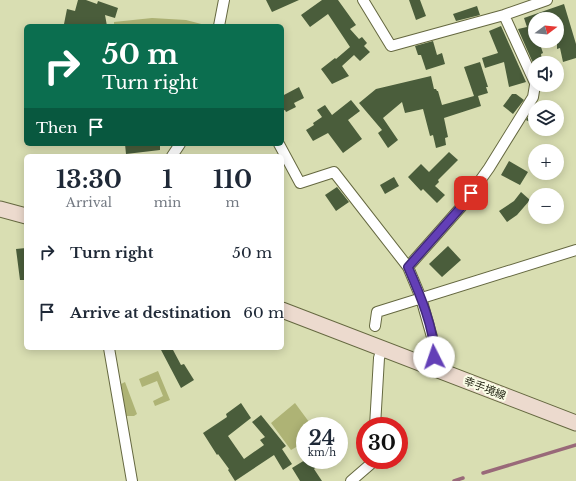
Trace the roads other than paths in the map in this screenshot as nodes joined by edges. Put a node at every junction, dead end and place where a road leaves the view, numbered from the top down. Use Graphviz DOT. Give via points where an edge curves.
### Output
graph roads {
  1 [pos="224,0"];
  2 [pos="363,0"];
  3 [pos="547,0"];
  4 [pos="504,15"];
  5 [pos="219,24"];
  6 [pos="528,68"];
  7 [pos="534,92"];
  8 [pos="280,146"];
  9 [pos="0,209"];
  10 [pos="24,215"];
  11 [pos="576,250"];
  12 [pos="408,267"];
  13 [pos="421,298"];
  14 [pos="284,311"];
  15 [pos="375,326"];
  16 [pos="382,348"];
  17 [pos="109,350"];
  18 [pos="430,367"];
  19 [pos="376,417"];
  20 [pos="576,423"];
  21 [pos="365,469"];
  22 [pos="132,481"];
  23 [pos="351,481"];
  1 -- 5 [label="street"];
  2 -- 4 [label="street" via="391,46"];
  3 -- 4 [label="street"];
  4 -- 6 [label="street"];
  7 -- 12 [label="street" via="533,98 489,168 462,206"];
  8 -- 12 [label="street" via="300,183 334,172"];
  9 -- 10 [label="main road"];
  11 -- 13 [label="street"];
  12 -- 13 [label="street"];
  13 -- 15 [label="street" via="377,312"];
  13 -- 18 [label="street" via="434,349"];
  14 -- 16 [label="main road, 幸手境線"];
  16 -- 18 [label="main road, 幸手境線"];
  16 -- 19 [label="street" via="379,358"];
  17 -- 22 [label="street"];
  18 -- 20 [label="main road, 幸手境線"];
  21 -- 23 [label="street"];
}
